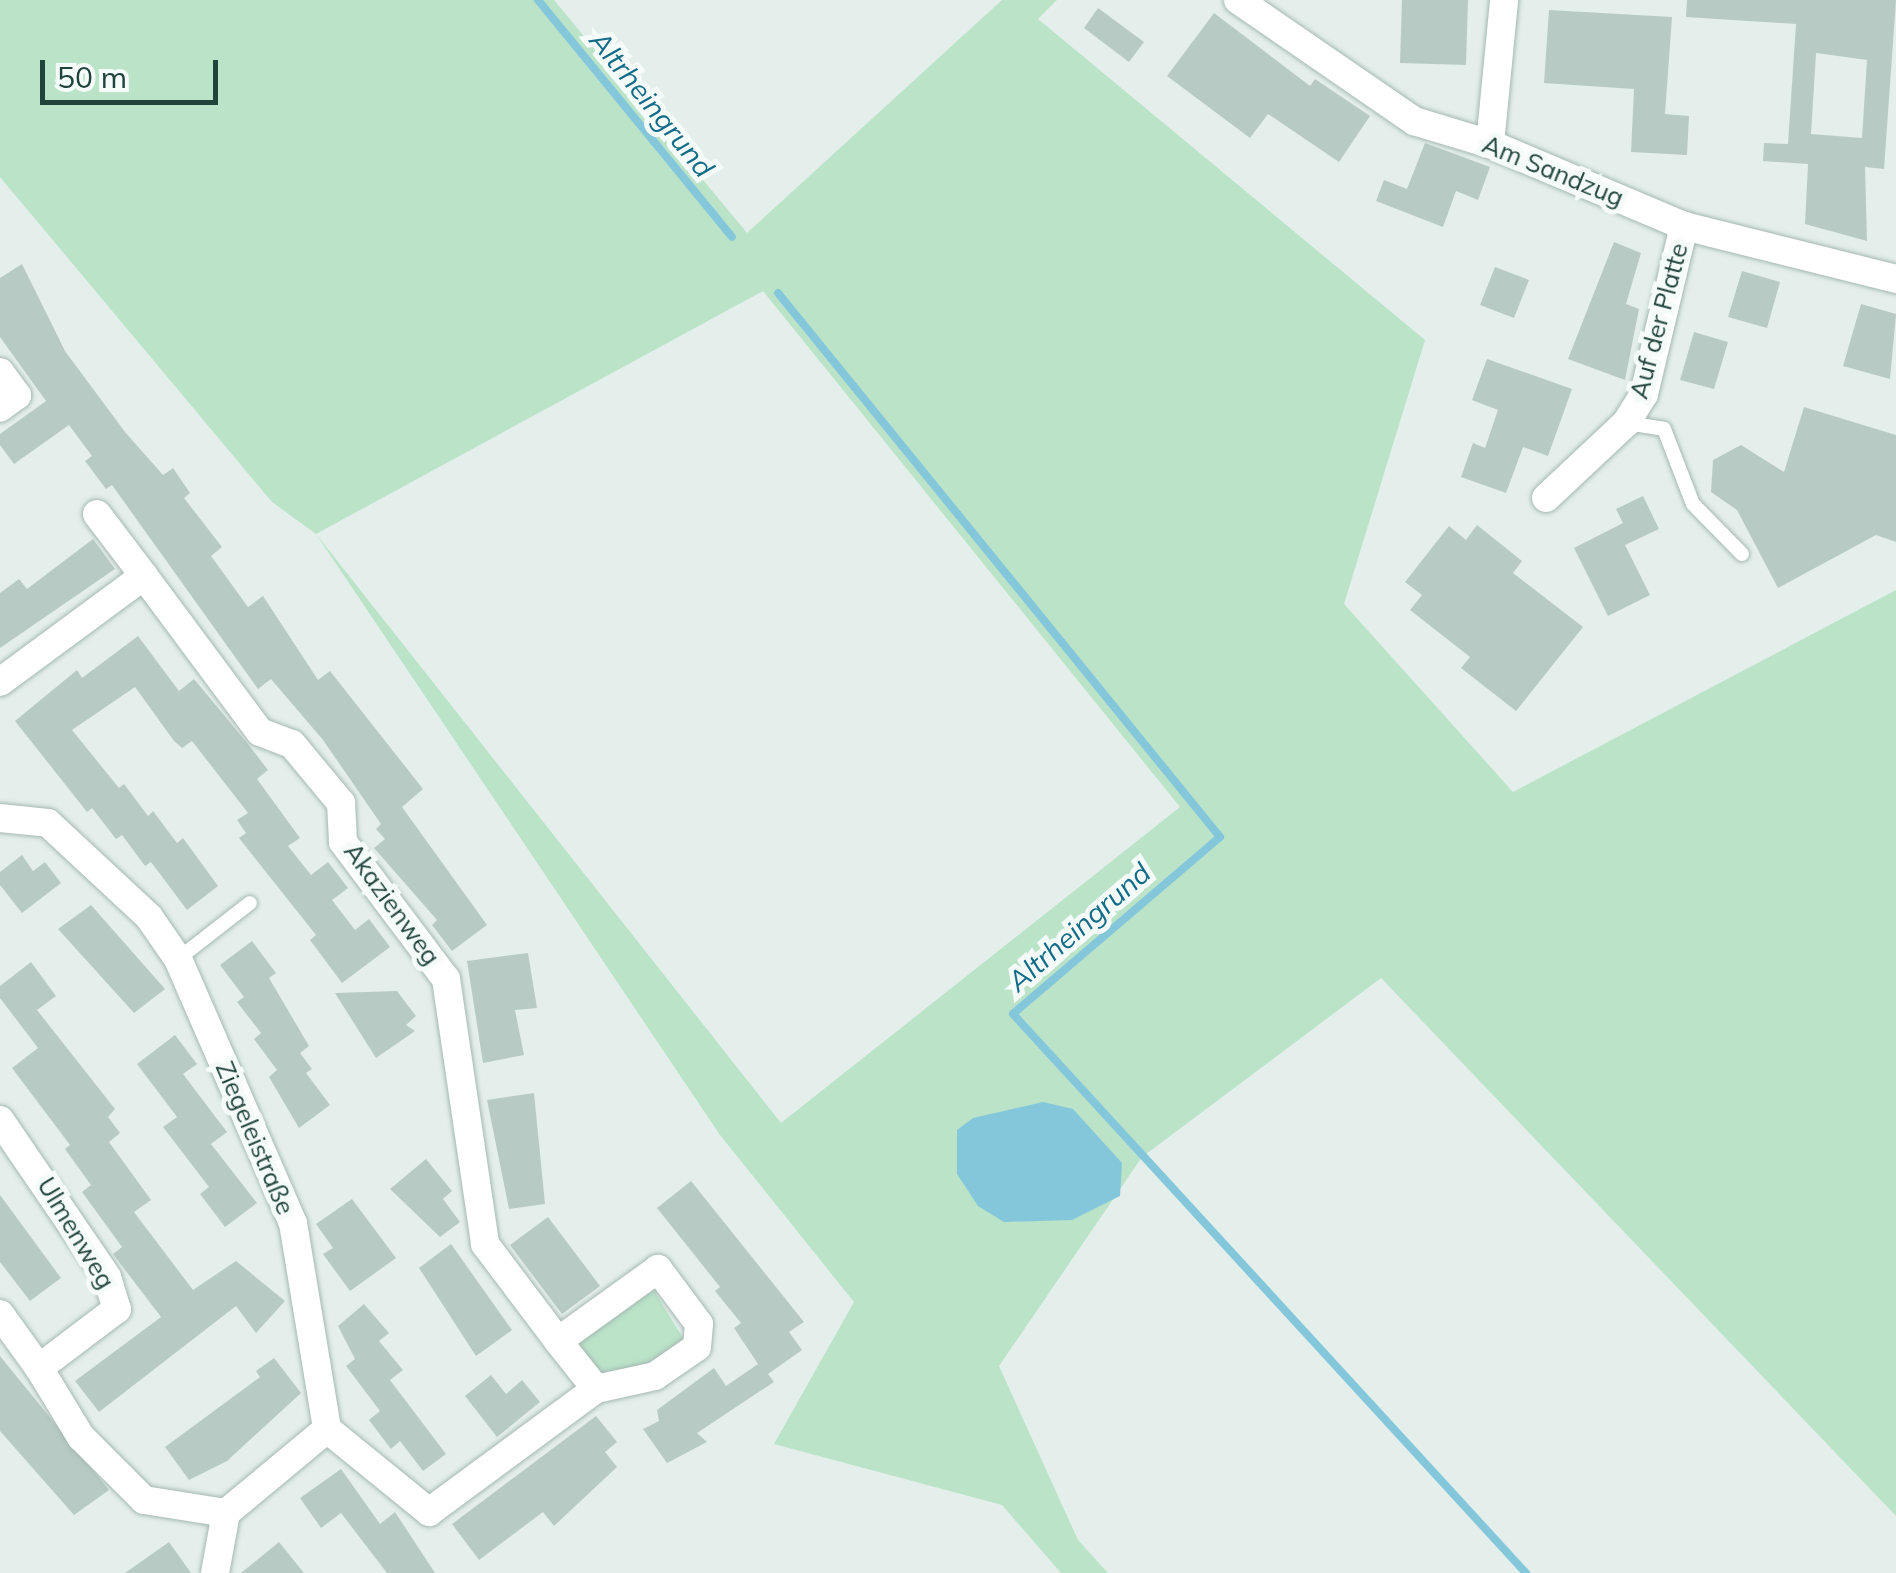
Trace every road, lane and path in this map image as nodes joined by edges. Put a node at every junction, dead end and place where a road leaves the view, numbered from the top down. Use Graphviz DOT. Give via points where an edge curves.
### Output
graph roads {
  1 [pos="1238,0"];
  2 [pos="1504,0"];
  3 [pos="1490,144"];
  4 [pos="1684,226"];
  5 [pos="1896,279"];
  6 [pos="0,372"];
  7 [pos="0,408"];
  8 [pos="1626,422"];
  9 [pos="1546,498"];
  10 [pos="97,514"];
  11 [pos="1742,554"];
  12 [pos="144,576"];
  13 [pos="0,682"];
  14 [pos="2,812"];
  15 [pos="250,904"];
  16 [pos="178,959"];
  17 [pos="0,1120"];
  18 [pos="0,1314"];
  19 [pos="558,1341"];
  20 [pos="40,1368"];
  21 [pos="596,1389"];
  22 [pos="327,1429"];
  23 [pos="226,1514"];
  24 [pos="215,1573"];
  1 -- 3 [label="street, Am Sandzug" via="1414,121"];
  2 -- 3 [label="street"];
  3 -- 4 [label="street, Am Sandzug"];
  4 -- 5 [label="street, Am Sandzug"];
  4 -- 8 [label="street, Auf der Platte" via="1644,394"];
  6 -- 7 [label="street" via="18,395"];
  8 -- 9 [label="street, Auf der Platte"];
  8 -- 11 [label="lane" via="1664,429 1693,504"];
  10 -- 12 [label="street, Akazienweg"];
  12 -- 13 [label="street"];
  12 -- 19 [label="street, Akazienweg" via="260,732 292,744 341,803 343,842 446,979 485,1244"];
  14 -- 16 [label="street, Ziegeleistraße" via="48,823 149,917"];
  15 -- 16 [label="lane"];
  16 -- 22 [label="street, Ziegeleistraße" via="292,1223"];
  17 -- 20 [label="street, Ulmenweg" via="107,1277 117,1309"];
  18 -- 20 [label="street"];
  19 -- 21 [label="street, Akazienweg"];
  19 -- 21 [label="street" via="658,1268 699,1324 697,1347 655,1376"];
  20 -- 23 [label="street" via="81,1437 144,1500"];
  21 -- 22 [label="street" via="429,1512"];
  22 -- 23 [label="street"];
  23 -- 24 [label="street"];
}
